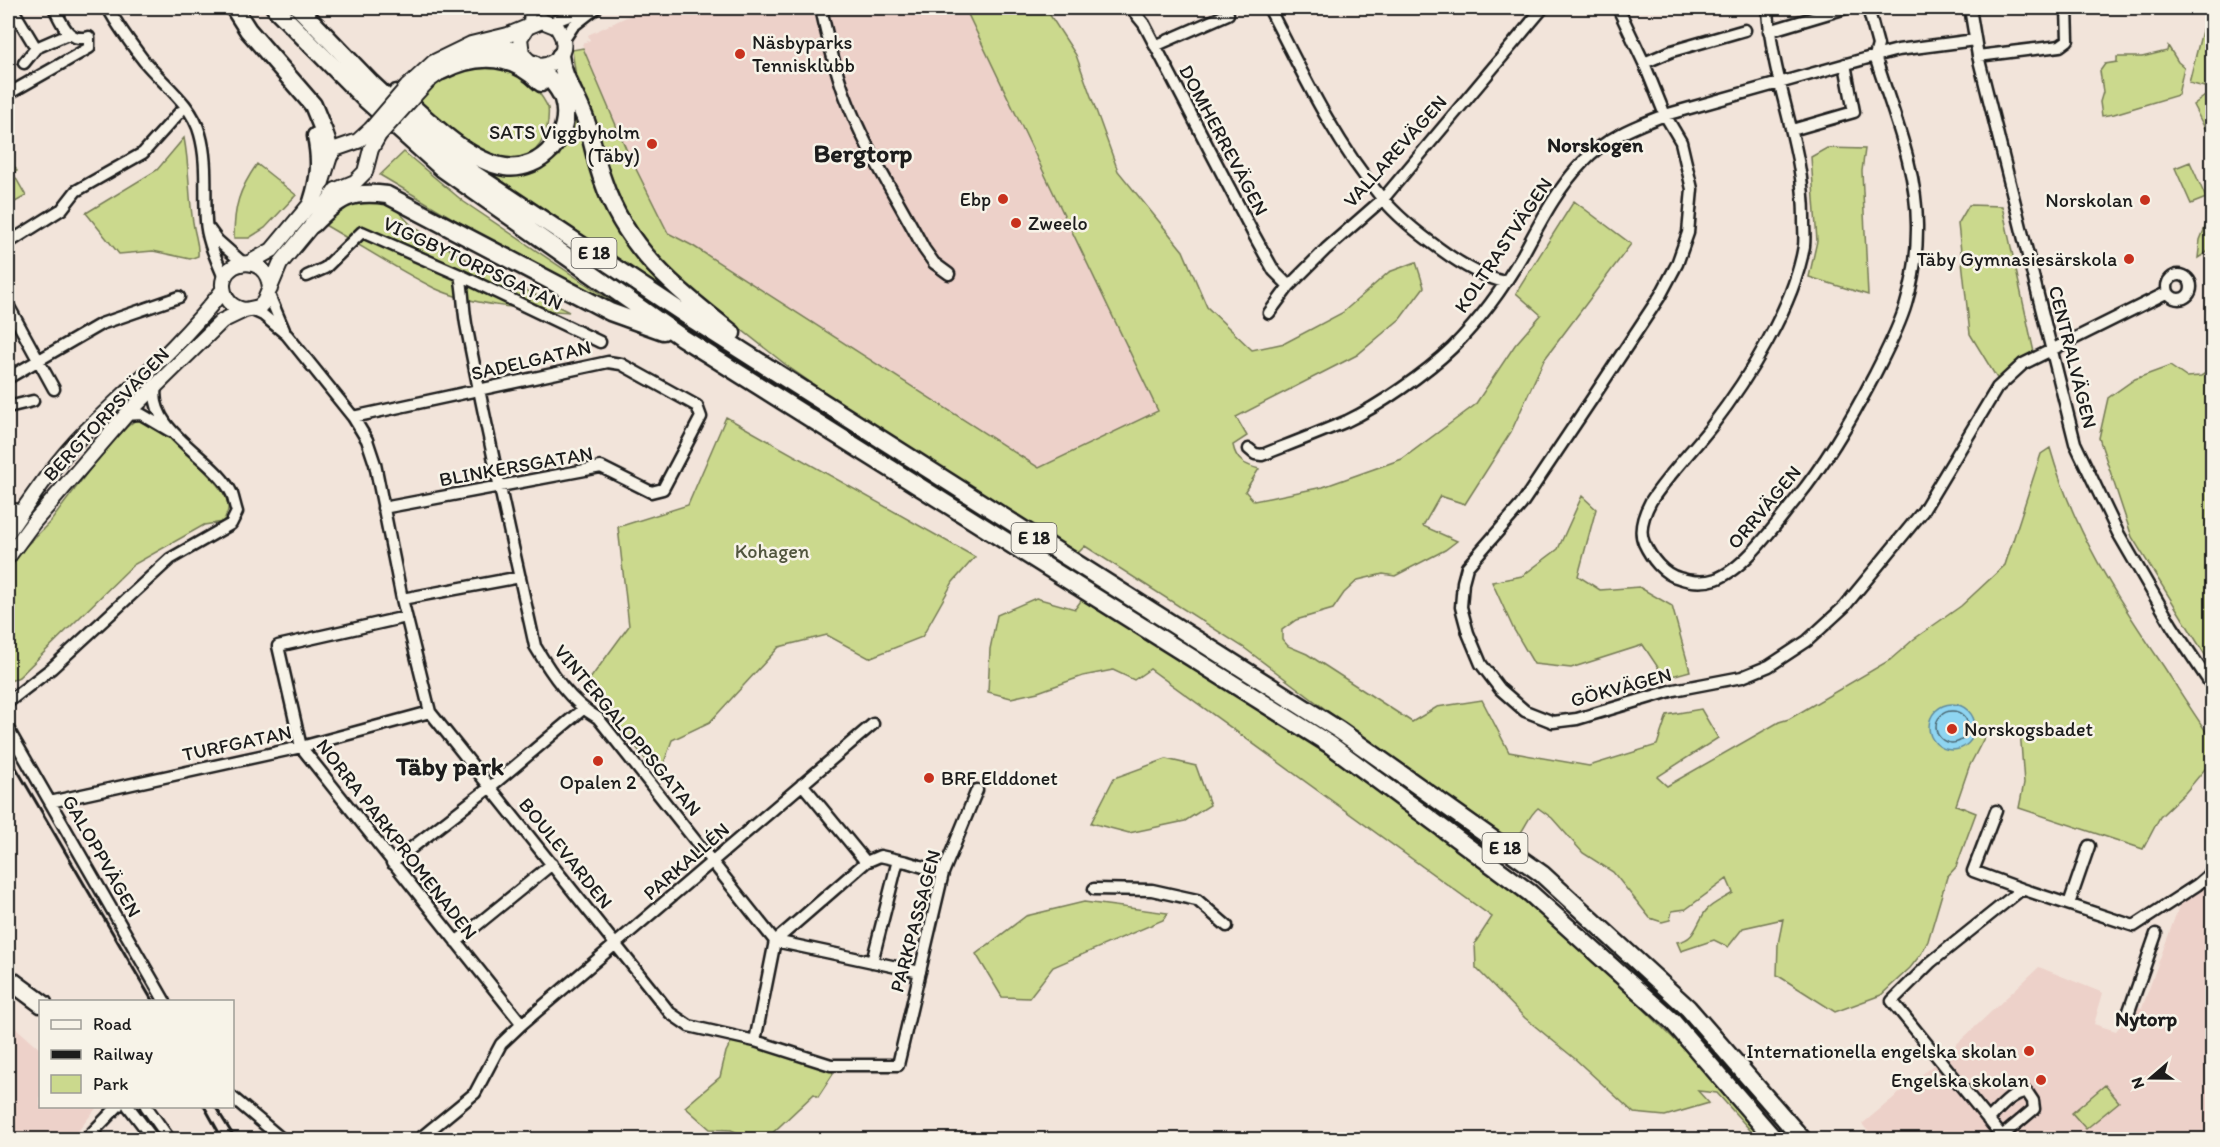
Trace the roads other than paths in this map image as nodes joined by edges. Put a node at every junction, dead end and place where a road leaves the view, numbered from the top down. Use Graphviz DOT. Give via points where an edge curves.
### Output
graph roads {
  1 [pos="12,8"];
  2 [pos="54,8"];
  3 [pos="108,8"];
  4 [pos="234,8"];
  5 [pos="275,8"];
  6 [pos="530,8"];
  7 [pos="591,8"];
  8 [pos="596,8"];
  9 [pos="821,8"];
  10 [pos="1131,8"];
  11 [pos="1269,8"];
  12 [pos="1543,8"];
  13 [pos="1618,8"];
  14 [pos="1768,8"];
  15 [pos="1846,8"];
  16 [pos="1868,8"];
  17 [pos="1970,8"];
  18 [pos="2067,8"];
  19 [pos="301,10"];
  20 [pos="1228,14"];
  21 [pos="550,23"];
  22 [pos="530,25"];
  23 [pos="1745,30"];
  24 [pos="1769,31"];
  25 [pos="68,34"];
  26 [pos="1976,40"];
  27 [pos="1155,45"];
  28 [pos="36,48"];
  29 [pos="562,48"];
  30 [pos="1875,56"];
  31 [pos="1978,56"];
  32 [pos="529,60"];
  33 [pos="24,63"];
  34 [pos="1644,63"];
  35 [pos="1845,64"];
  36 [pos="441,71"];
  37 [pos="1779,83"];
  38 [pos="301,90"];
  39 [pos="411,91"];
  40 [pos="8,94"];
  41 [pos="180,112"];
  42 [pos="1665,115"];
  43 [pos="1792,130"];
  44 [pos="375,132"];
  45 [pos="546,154"];
  46 [pos="330,157"];
  47 [pos="352,183"];
  48 [pos="1383,199"];
  49 [pos="312,202"];
  50 [pos="206,224"];
  51 [pos="313,224"];
  52 [pos="462,235"];
  53 [pos="8,243"];
  54 [pos="246,263"];
  55 [pos="949,274"];
  56 [pos="460,275"];
  57 [pos="307,276"];
  58 [pos="1504,282"];
  59 [pos="224,284"];
  60 [pos="1289,286"];
  61 [pos="269,292"];
  62 [pos="2168,292"];
  63 [pos="179,297"];
  64 [pos="8,305"];
  65 [pos="248,310"];
  66 [pos="1269,313"];
  67 [pos="287,335"];
  68 [pos="681,338"];
  69 [pos="600,342"];
  70 [pos="2053,348"];
  71 [pos="39,361"];
  72 [pos="8,378"];
  73 [pos="156,386"];
  74 [pos="54,389"];
  75 [pos="479,391"];
  76 [pos="33,401"];
  77 [pos="8,407"];
  78 [pos="126,415"];
  79 [pos="352,417"];
  80 [pos="176,434"];
  81 [pos="1249,449"];
  82 [pos="912,460"];
  83 [pos="499,486"];
  84 [pos="651,492"];
  85 [pos="8,508"];
  86 [pos="383,508"];
  87 [pos="23,511"];
  88 [pos="9,527"];
  89 [pos="8,557"];
  90 [pos="520,577"];
  91 [pos="402,599"];
  92 [pos="406,617"];
  93 [pos="2212,686"];
  94 [pos="8,702"];
  95 [pos="583,709"];
  96 [pos="430,712"];
  97 [pos="873,724"];
  98 [pos="8,729"];
  99 [pos="301,747"];
  100 [pos="802,784"];
  101 [pos="489,788"];
  102 [pos="977,790"];
  103 [pos="50,802"];
  104 [pos="1996,811"];
  105 [pos="2089,846"];
  106 [pos="898,860"];
  107 [pos="714,861"];
  108 [pos="866,862"];
  109 [pos="392,863"];
  110 [pos="552,864"];
  111 [pos="2212,872"];
  112 [pos="943,873"];
  113 [pos="1094,889"];
  114 [pos="2022,889"];
  115 [pos="2069,904"];
  116 [pos="1227,926"];
  117 [pos="2156,934"];
  118 [pos="776,941"];
  119 [pos="456,942"];
  120 [pos="616,944"];
  121 [pos="872,962"];
  122 [pos="920,972"];
  123 [pos="8,974"];
  124 [pos="8,983"];
  125 [pos="43,1000"];
  126 [pos="164,1000"];
  127 [pos="39,1006"];
  128 [pos="2129,1011"];
  129 [pos="522,1024"];
  130 [pos="754,1041"];
  131 [pos="898,1065"];
  132 [pos="234,1098"];
  133 [pos="117,1108"];
  134 [pos="129,1108"];
  135 [pos="147,1108"];
  136 [pos="1988,1120"];
  137 [pos="2003,1138"];
  138 [pos="85,1140"];
  139 [pos="154,1140"];
  140 [pos="171,1140"];
  141 [pos="283,1140"];
  142 [pos="418,1140"];
  143 [pos="1775,1140"];
  144 [pos="1803,1140"];
  1 -- 28 [label="street"];
  2 -- 25 [label="street"];
  3 -- 50 [label="street" via="145,61 186,106 200,132 205,158"];
  4 -- 38 [label="highway" via="248,30"];
  5 -- 68 [label="highway, E 18" via="364,98 443,169"];
  6 -- 22 [label="street"];
  7 -- 21 [label="street"];
  8 -- 29 [label="street" via="573,26"];
  9 -- 55 [label="street" via="844,94 864,138 924,249"];
  10 -- 27 [label="street, DOMHERREVÄGEN"];
  11 -- 48 [label="street" via="1327,116"];
  12 -- 48 [label="street, VALLAREVÄGEN"];
  13 -- 34 [label="street, GÖKVÄGEN"];
  14 -- 24 [label="street, ORRVÄGEN"];
  15 -- 24 [label="street"];
  16 -- 30 [label="street, ORRVÄGEN" via="1878,45"];
  17 -- 26 [label="street, CENTRALVÄGEN"];
  18 -- 31 [label="street" via="2068,40 2060,46"];
  19 -- 45 [label="highway" via="451,140 482,160 507,167 523,166"];
  19 -- 82 [label="highway, E 18" via="453,160"];
  20 -- 27 [label="street"];
  21 -- 22 [label="main road"];
  21 -- 29 [label="main road" via="556,27"];
  22 -- 32 [label="main road" via="520,38 520,49"];
  22 -- 39 [label="main road, BERGTORPSVÄGEN" via="451,52 434,62"];
  23 -- 34 [label="street"];
  24 -- 37 [label="street, ORRVÄGEN"];
  25 -- 28 [label="street"];
  25 -- 40 [label="street" via="76,39 89,37 89,48"];
  26 -- 30 [label="street, KOLTRASTVÄGEN"];
  26 -- 31 [label="street, CENTRALVÄGEN"];
  27 -- 60 [label="street, DOMHERREVÄGEN" via="1254,235 1274,270"];
  28 -- 33 [label="street"];
  29 -- 32 [label="main road" via="549,64"];
  29 -- 82 [label="highway" via="562,68 587,123 603,182 620,220 649,261 741,341"];
  30 -- 35 [label="street, KOLTRASTVÄGEN"];
  30 -- 43 [label="street, ORRVÄGEN" via="1913,185 1917,227 1906,304 1853,416 1802,492 1745,560 1717,579 1692,582 1670,576 1650,556 1641,538 1642,525 1652,501 1744,382 1777,322 1793,282 1804,245 1804,191"];
  31 -- 70 [label="street, CENTRALVÄGEN"];
  32 -- 36 [label="main road, BERGTORPSVÄGEN" via="514,48 499,47 463,57"];
  32 -- 45 [label="highway" via="553,82 562,98 566,118 557,143"];
  34 -- 42 [label="street, GÖKVÄGEN"];
  35 -- 37 [label="street, KOLTRASTVÄGEN"];
  35 -- 43 [label="street" via="1854,112"];
  36 -- 39 [label="main road, BERGTORPSVÄGEN"];
  36 -- 45 [label="highway" via="458,62 482,58 500,59 532,74 557,110 556,139"];
  37 -- 42 [label="street, KOLTRASTVÄGEN"];
  37 -- 43 [label="street, ORRVÄGEN"];
  38 -- 46 [label="highway" via="313,105"];
  38 -- 49 [label="highway" via="321,162"];
  39 -- 44 [label="main road, BERGTORPSVÄGEN, bridge"];
  41 -- 53 [label="street" via="143,153 76,191 62,209"];
  42 -- 58 [label="street, KOLTRASTVÄGEN" via="1633,127 1584,161 1547,209"];
  42 -- 70 [label="street, GÖKVÄGEN" via="1681,142 1692,189 1688,233 1677,264 1542,475 1467,567 1463,582 1461,607 1480,664 1525,711 1553,722 1577,719 1674,690 1742,677 1769,666 1807,641 1844,607 1923,511 1997,388 2023,364"];
  44 -- 46 [label="main road, BERGTORPSVÄGEN" via="335,149"];
  44 -- 47 [label="main road, BERGTORPSVÄGEN" via="365,172"];
  46 -- 47 [label="main road" via="334,176"];
  46 -- 49 [label="main road, BERGTORPSVÄGEN"];
  47 -- 51 [label="main road, BERGTORPSVÄGEN" via="336,190"];
  47 -- 52 [label="highway" via="388,189"];
  48 -- 58 [label="street" via="1450,256"];
  48 -- 60 [label="street, VALLAREVÄGEN"];
  49 -- 54 [label="main road, BERGTORPSVÄGEN" via="272,250"];
  50 -- 54 [label="street" via="217,240"];
  50 -- 59 [label="street"];
  51 -- 52 [label="highway" via="340,199 365,192 387,195"];
  51 -- 61 [label="main road, BERGTORPSVÄGEN" via="280,264"];
  52 -- 68 [label="highway" via="610,312"];
  54 -- 59 [label="main road, BERGTORPSVÄGEN" via="229,271"];
  54 -- 61 [label="main road" via="267,274"];
  56 -- 57 [label="street, VIGGBYTORPSGATAN" via="362,232 325,268"];
  56 -- 69 [label="street, VIGGBYTORPSGATAN"];
  56 -- 75 [label="street, VINTERGALOPPSGATAN"];
  58 -- 81 [label="street, KOLTRASTVÄGEN" via="1452,348 1411,382 1349,420 1262,455"];
  59 -- 65 [label="main road" via="231,305"];
  59 -- 87 [label="main road, BERGTORPSVÄGEN" via="201,319 85,432"];
  60 -- 66 [label="street, VALLAREVÄGEN"];
  61 -- 65 [label="main road, BERGTORPSVÄGEN" via="264,302"];
  61 -- 67 [label="street, BOULEVARDEN"];
  62 -- 70 [label="street, GÖKVÄGEN"];
  63 -- 71 [label="street" via="101,324"];
  64 -- 71 [label="street"];
  65 -- 67 [label="street, BOULEVARDEN" via="263,315"];
  65 -- 73 [label="main road, BERGTORPSVÄGEN" via="222,321"];
  67 -- 79 [label="street, BOULEVARDEN"];
  68 -- 143 [label="highway, E 18" via="1329,744 1530,893 1673,1022"];
  70 -- 93 [label="street, CENTRALVÄGEN" via="2075,444 2118,533"];
  71 -- 72 [label="street"];
  71 -- 74 [label="street"];
  73 -- 78 [label="main road, BERGTORPSVÄGEN"];
  73 -- 80 [label="street" via="154,402"];
  75 -- 79 [label="street, SADELGATAN"];
  75 -- 83 [label="street, VINTERGALOPPSGATAN"];
  75 -- 84 [label="street, SADELGATAN" via="608,362 621,364 698,406 701,417 663,489"];
  76 -- 77 [label="street"];
  78 -- 80 [label="street" via="141,414"];
  78 -- 89 [label="main road, BERGTORPSVÄGEN"];
  79 -- 86 [label="street, BOULEVARDEN" via="368,440"];
  80 -- 94 [label="street" via="231,492 237,512 231,524 170,559 52,668"];
  82 -- 144 [label="highway, E 18" via="1339,730 1542,874 1689,1008"];
  83 -- 84 [label="street, BLINKERSGATAN" via="601,467"];
  83 -- 86 [label="street, BLINKERSGATAN"];
  83 -- 90 [label="street, VINTERGALOPPSGATAN"];
  85 -- 87 [label="street"];
  86 -- 91 [label="street, BOULEVARDEN"];
  87 -- 88 [label="main road, BERGTORPSVÄGEN"];
  90 -- 91 [label="street"];
  90 -- 95 [label="street, VINTERGALOPPSGATAN" via="535,646 549,670"];
  91 -- 92 [label="street, BOULEVARDEN"];
  92 -- 96 [label="street, BOULEVARDEN"];
  92 -- 99 [label="street, NORRA PARKPROMENADEN" via="278,646"];
  95 -- 101 [label="street"];
  95 -- 107 [label="street, VINTERGALOPPSGATAN" via="598,718"];
  96 -- 99 [label="street, TURFGATAN"];
  96 -- 101 [label="street, BOULEVARDEN"];
  97 -- 100 [label="street, PARKALLÉN"];
  98 -- 103 [label="street, GALOPPVÄGEN"];
  99 -- 103 [label="street, TURFGATAN"];
  99 -- 109 [label="street, NORRA PARKPROMENADEN"];
  100 -- 107 [label="street, PARKALLÉN"];
  100 -- 108 [label="street"];
  101 -- 109 [label="street"];
  101 -- 110 [label="street, BOULEVARDEN"];
  102 -- 112 [label="street, PARKPASSAGEN"];
  103 -- 126 [label="street, GALOPPVÄGEN"];
  104 -- 114 [label="street" via="1973,871"];
  105 -- 115 [label="street"];
  106 -- 108 [label="street" via="880,856"];
  106 -- 112 [label="street"];
  106 -- 121 [label="street"];
  107 -- 118 [label="street, VINTERGALOPPSGATAN"];
  107 -- 120 [label="street, PARKALLÉN"];
  108 -- 118 [label="street"];
  109 -- 119 [label="street, NORRA PARKPROMENADEN"];
  110 -- 119 [label="street"];
  110 -- 120 [label="street, BOULEVARDEN"];
  111 -- 115 [label="street" via="2134,927"];
  112 -- 122 [label="street, PARKPASSAGEN"];
  113 -- 116 [label="street" via="1152,890 1197,900"];
  114 -- 115 [label="street"];
  114 -- 136 [label="street" via="1931,962 1892,1001"];
  117 -- 128 [label="street"];
  118 -- 121 [label="street"];
  118 -- 130 [label="street"];
  119 -- 129 [label="street, NORRA PARKPROMENADEN"];
  120 -- 129 [label="street, PARKALLÉN"];
  120 -- 130 [label="street, BOULEVARDEN" via="679,1020 689,1026"];
  121 -- 122 [label="street"];
  122 -- 131 [label="street, PARKPASSAGEN"];
  123 -- 125 [label="street"];
  124 -- 127 [label="street"];
  129 -- 142 [label="street" via="501,1044 475,1093"];
  130 -- 131 [label="street, BOULEVARDEN" via="831,1065"];
  132 -- 141 [label="street"];
  133 -- 138 [label="street"];
  134 -- 139 [label="street"];
  135 -- 140 [label="street"];
  136 -- 137 [label="street"];
  136 -- 137 [label="street" via="2009,1100 2026,1092 2034,1109"];
}
